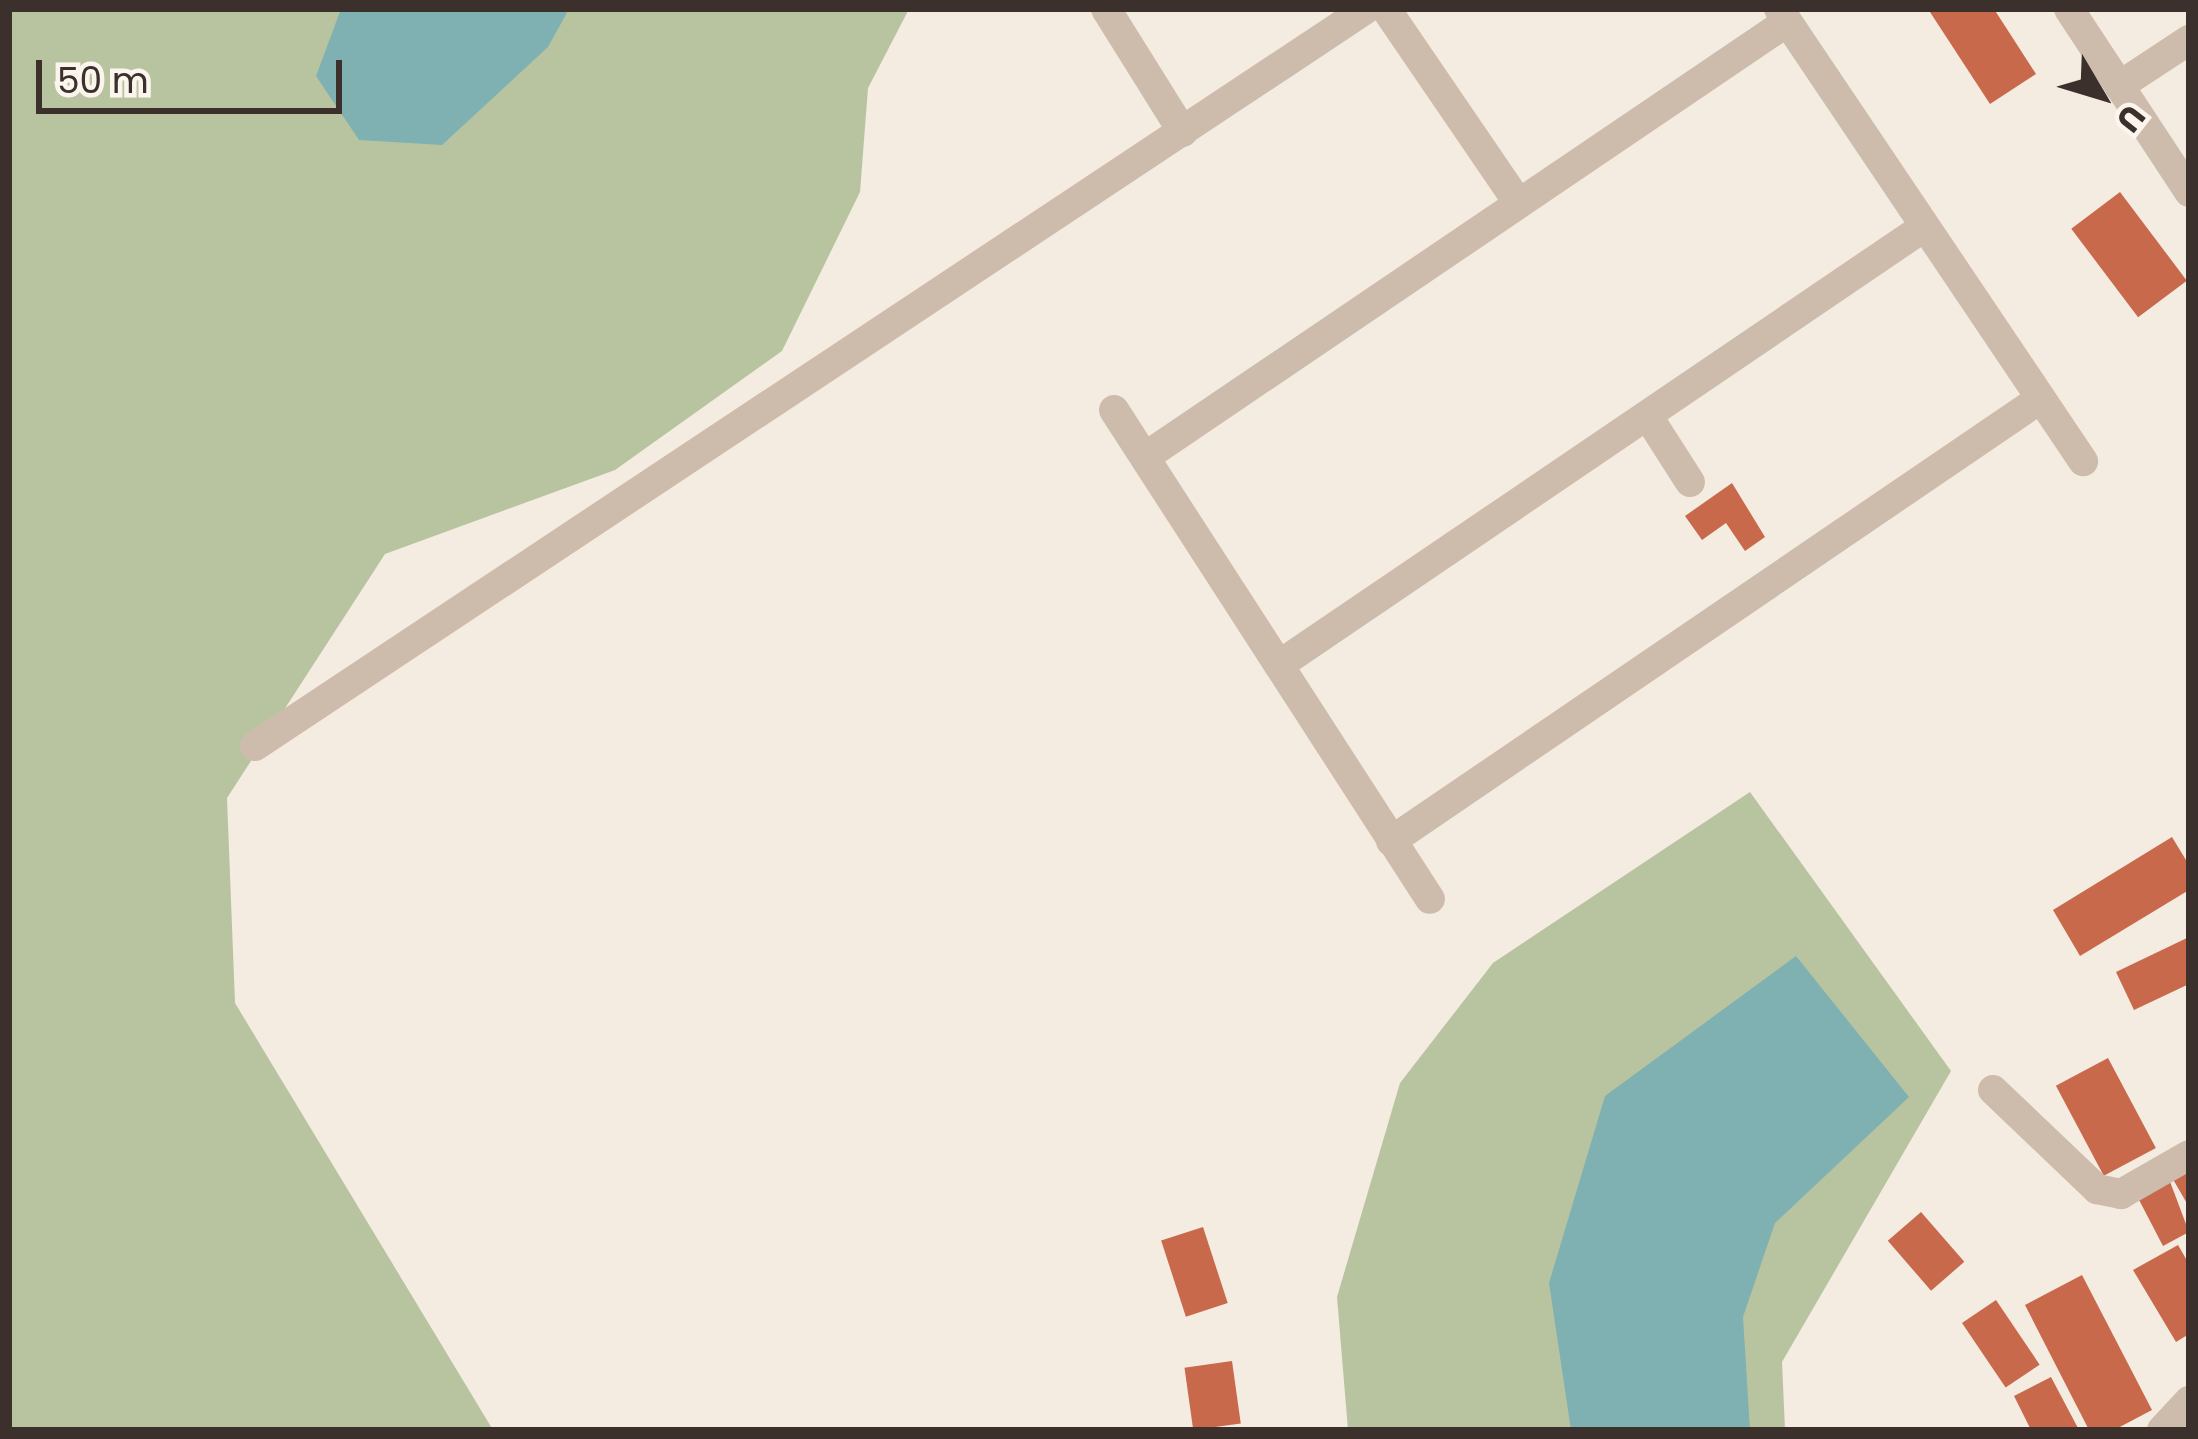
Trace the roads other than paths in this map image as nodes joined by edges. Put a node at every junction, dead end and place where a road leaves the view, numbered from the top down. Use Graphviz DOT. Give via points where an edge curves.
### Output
graph roads {
  1 [pos="1106,9"];
  2 [pos="1366,9"];
  3 [pos="1386,9"];
  4 [pos="2069,9"];
  5 [pos="1783,15"];
  6 [pos="2189,40"];
  7 [pos="2120,86"];
  8 [pos="1183,132"];
  9 [pos="2189,192"];
  10 [pos="1517,201"];
  11 [pos="1924,227"];
  12 [pos="2040,399"];
  13 [pos="1114,410"];
  14 [pos="1649,418"];
  15 [pos="1145,457"];
  16 [pos="2084,461"];
  17 [pos="1690,482"];
  18 [pos="1280,665"];
  19 [pos="255,746"];
  20 [pos="1391,842"];
  21 [pos="1430,899"];
  22 [pos="1993,1090"];
  23 [pos="2189,1155"];
  24 [pos="2189,1401"];
  25 [pos="2162,1430"];
  1 -- 8 [label="street"];
  2 -- 8 [label="street"];
  3 -- 10 [label="street"];
  4 -- 7 [label="street"];
  5 -- 10 [label="street"];
  5 -- 11 [label="street"];
  6 -- 7 [label="street"];
  7 -- 9 [label="street"];
  8 -- 19 [label="street"];
  10 -- 15 [label="street"];
  11 -- 12 [label="street"];
  11 -- 14 [label="street"];
  12 -- 16 [label="street"];
  12 -- 20 [label="street"];
  13 -- 15 [label="street"];
  14 -- 17 [label="street"];
  14 -- 18 [label="street"];
  15 -- 18 [label="street"];
  18 -- 20 [label="street"];
  20 -- 21 [label="street"];
  22 -- 23 [label="street" via="2098,1189 2121,1194"];
  24 -- 25 [label="street"];
}
